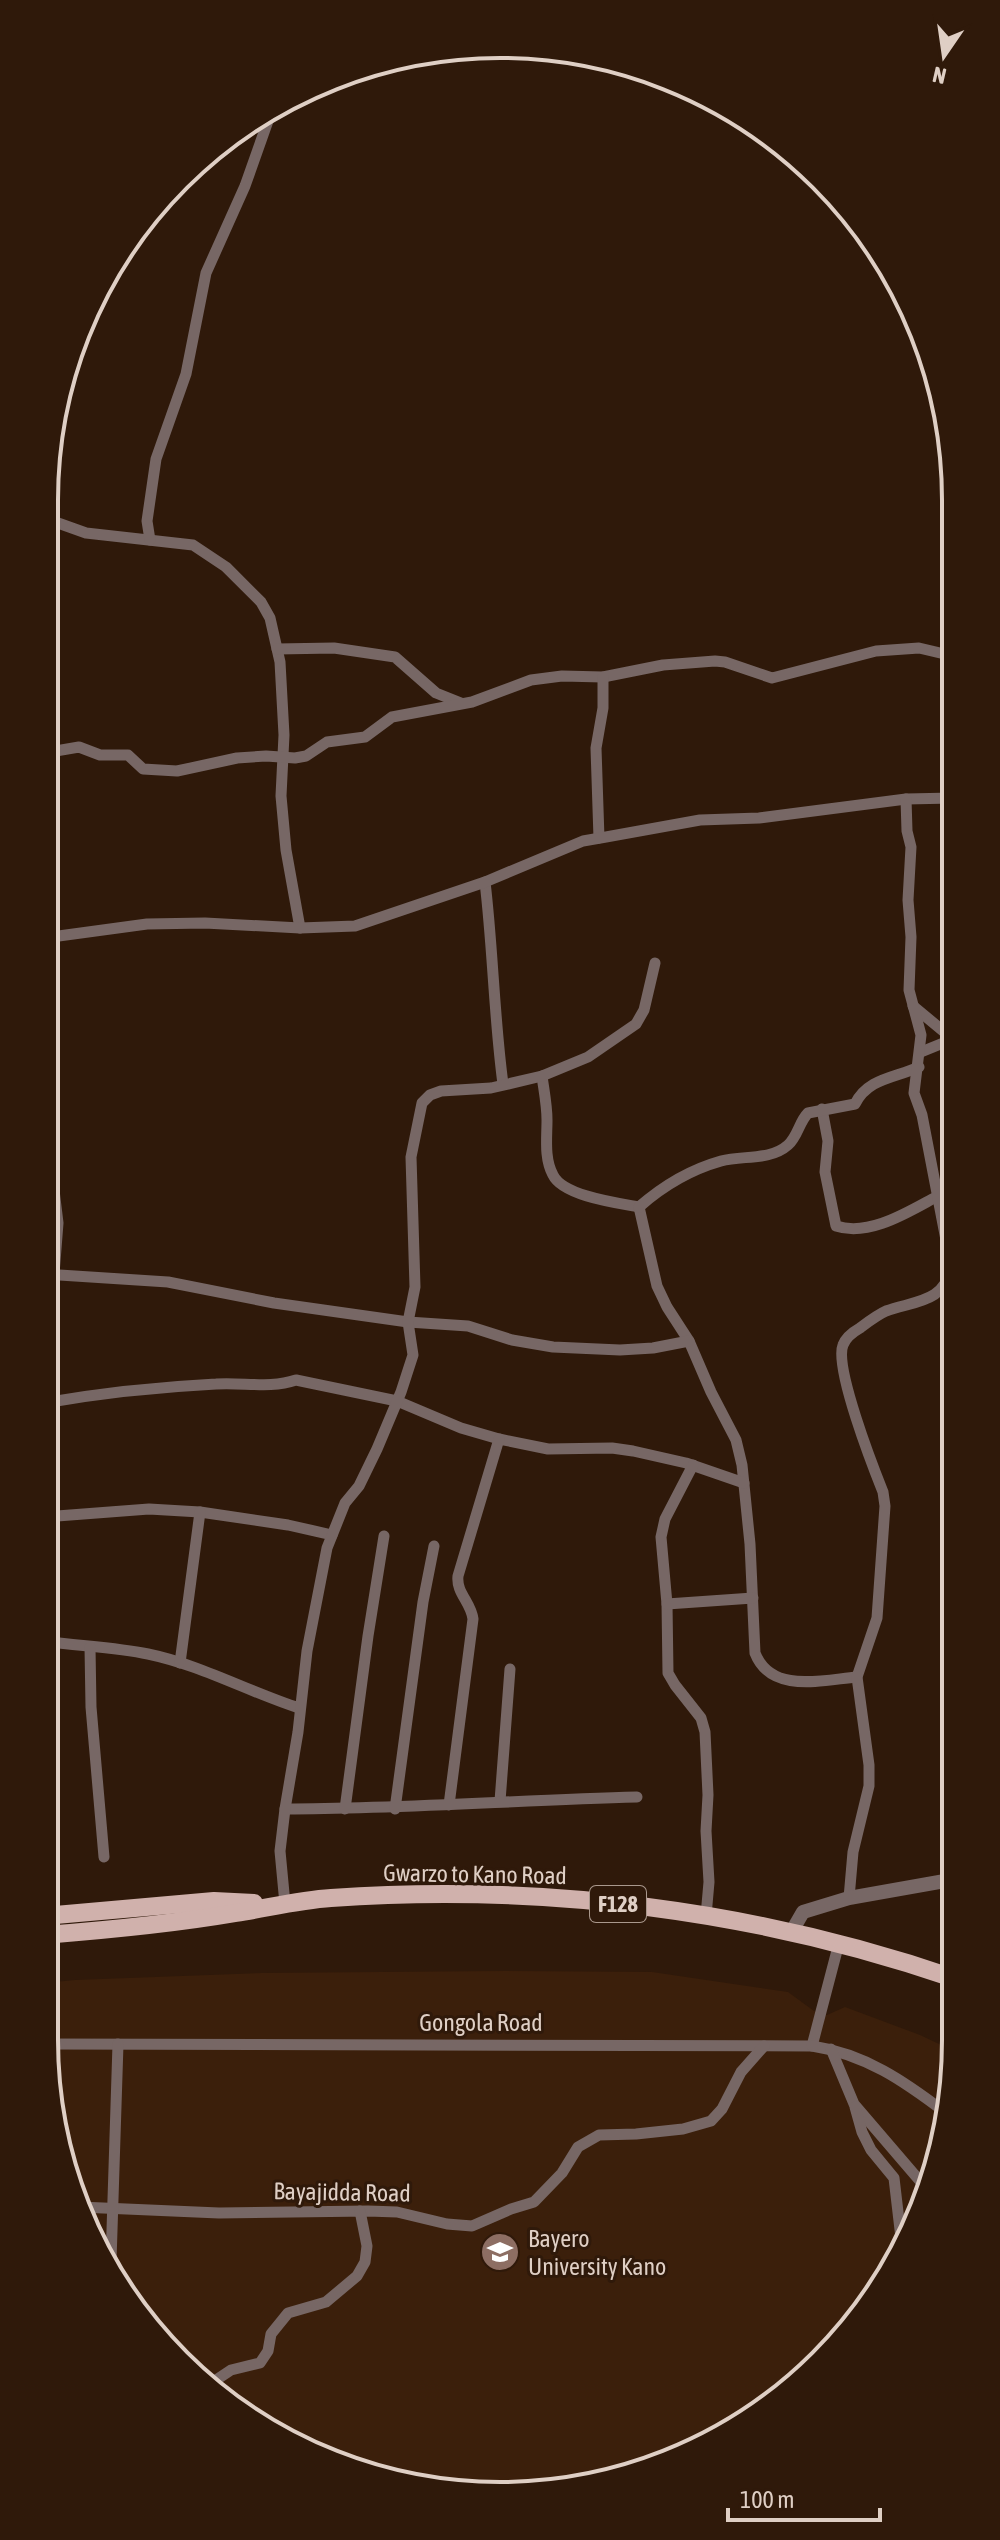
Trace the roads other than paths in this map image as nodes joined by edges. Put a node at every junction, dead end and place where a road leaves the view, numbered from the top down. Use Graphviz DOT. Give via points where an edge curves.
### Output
graph roads {
  1 [pos="267,124"];
  2 [pos="58,523"];
  3 [pos="150,540"];
  4 [pos="277,649"];
  5 [pos="942,653"];
  6 [pos="603,677"];
  7 [pos="461,703"];
  8 [pos="58,751"];
  9 [pos="284,758"];
  10 [pos="942,798"];
  11 [pos="906,799"];
  12 [pos="599,838"];
  13 [pos="485,882"];
  14 [pos="300,928"];
  15 [pos="58,936"];
  16 [pos="655,963"];
  17 [pos="912,1005"];
  18 [pos="942,1030"];
  19 [pos="942,1043"];
  20 [pos="921,1052"];
  21 [pos="919,1067"];
  22 [pos="542,1076"];
  23 [pos="503,1084"];
  24 [pos="822,1109"];
  25 [pos="936,1197"];
  26 [pos="639,1207"];
  27 [pos="942,1225"];
  28 [pos="58,1275"];
  29 [pos="942,1286"];
  30 [pos="408,1322"];
  31 [pos="689,1341"];
  32 [pos="58,1400"];
  33 [pos="397,1401"];
  34 [pos="499,1439"];
  35 [pos="693,1465"];
  36 [pos="744,1483"];
  37 [pos="200,1512"];
  38 [pos="58,1516"];
  39 [pos="332,1535"];
  40 [pos="384,1536"];
  41 [pos="434,1546"];
  42 [pos="753,1598"];
  43 [pos="667,1604"];
  44 [pos="58,1643"];
  45 [pos="90,1647"];
  46 [pos="180,1663"];
  47 [pos="510,1669"];
  48 [pos="857,1677"];
  49 [pos="299,1708"];
  50 [pos="637,1797"];
  51 [pos="500,1801"];
  52 [pos="449,1805"];
  53 [pos="285,1809"];
  54 [pos="345,1809"];
  55 [pos="395,1809"];
  56 [pos="104,1857"];
  57 [pos="942,1881"];
  58 [pos="849,1898"];
  59 [pos="279,1905"];
  60 [pos="58,1915"];
  61 [pos="706,1916"];
  62 [pos="792,1931"];
  63 [pos="58,1934"];
  64 [pos="839,1943"];
  65 [pos="942,1975"];
  66 [pos="58,2044"];
  67 [pos="118,2044"];
  68 [pos="764,2046"];
  69 [pos="812,2046"];
  70 [pos="831,2049"];
  71 [pos="854,2104"];
  72 [pos="937,2107"];
  73 [pos="919,2180"];
  74 [pos="91,2207"];
  75 [pos="112,2207"];
  76 [pos="360,2211"];
  77 [pos="900,2227"];
  78 [pos="111,2249"];
  79 [pos="217,2379"];
  1 -- 3 [label="street" via="206,273 186,374 156,459 147,521"];
  2 -- 3 [label="street" via="86,533"];
  3 -- 4 [label="street" via="193,545 226,567 261,602"];
  4 -- 7 [label="street" via="334,648 395,657 436,693"];
  4 -- 9 [label="street"];
  5 -- 6 [label="street" via="919,648 876,651 772,678 715,661"];
  6 -- 7 [label="street" via="531,680"];
  6 -- 12 [label="street" via="596,748"];
  7 -- 9 [label="street" via="400,715 365,737 327,742 306,756"];
  8 -- 9 [label="street" via="79,747 100,755 128,755 143,769 163,771 237,758"];
  9 -- 14 [label="street" via="286,850"];
  10 -- 11 [label="street"];
  11 -- 12 [label="street" via="672,824"];
  11 -- 17 [label="street"];
  12 -- 13 [label="street"];
  13 -- 14 [label="street" via="355,926"];
  13 -- 23 [label="street"];
  14 -- 15 [label="street" via="147,924"];
  16 -- 22 [label="street" via="636,1024 588,1057"];
  17 -- 18 [label="street"];
  17 -- 20 [label="street"];
  19 -- 20 [label="street"];
  20 -- 21 [label="street"];
  21 -- 24 [label="street" via="870,1085 855,1104"];
  21 -- 25 [label="street" via="914,1093"];
  22 -- 23 [label="street"];
  22 -- 26 [label="street" via="553,1177 568,1189"];
  23 -- 30 [label="street" via="441,1091 422,1103 411,1157 415,1287"];
  24 -- 25 [label="street" via="828,1141 825,1172 836,1226 864,1228"];
  24 -- 26 [label="street" via="804,1117 788,1145 778,1151 698,1169 673,1180"];
  25 -- 27 [label="street"];
  26 -- 31 [label="street" via="657,1286"];
  28 -- 30 [label="street" via="168,1282"];
  29 -- 48 [label="street" via="926,1300 886,1311 843,1344 850,1394 885,1506 877,1618"];
  30 -- 31 [label="street" via="468,1326 553,1347 620,1350"];
  30 -- 33 [label="street" via="413,1355"];
  31 -- 36 [label="street" via="736,1440"];
  32 -- 33 [label="street" via="232,1383 279,1386 296,1380"];
  33 -- 34 [label="street"];
  33 -- 39 [label="street"];
  34 -- 35 [label="street" via="548,1449 612,1448"];
  34 -- 52 [label="street" via="458,1576 473,1619"];
  35 -- 36 [label="street"];
  35 -- 43 [label="street" via="661,1537"];
  36 -- 42 [label="street"];
  37 -- 38 [label="street" via="149,1509"];
  37 -- 39 [label="street"];
  37 -- 46 [label="street"];
  39 -- 49 [label="street"];
  40 -- 54 [label="street"];
  41 -- 55 [label="street"];
  42 -- 43 [label="street"];
  42 -- 48 [label="street" via="755,1653 774,1678 789,1682"];
  43 -- 61 [label="street" via="668,1673 701,1718 705,1732"];
  44 -- 45 [label="street"];
  45 -- 46 [label="street"];
  45 -- 56 [label="street"];
  46 -- 49 [label="street"];
  47 -- 51 [label="street"];
  48 -- 58 [label="street" via="869,1775"];
  49 -- 53 [label="street"];
  50 -- 51 [label="street"];
  51 -- 52 [label="street"];
  52 -- 55 [label="street"];
  53 -- 54 [label="street"];
  53 -- 59 [label="street"];
  54 -- 55 [label="street"];
  57 -- 58 [label="street"];
  58 -- 62 [label="street" via="803,1912"];
  59 -- 60 [label="main road, F128" via="214,1901"];
  59 -- 61 [label="main road, Gwarzo to Kano Road / F128" via="328,1898 487,1894"];
  59 -- 63 [label="main road, F128"];
  61 -- 62 [label="main road, Gwarzo to Kano Road / F128"];
  62 -- 64 [label="main road, Gwarzo to Kano Road / F128"];
  64 -- 65 [label="main road, Gwarzo to Kano Road / F128"];
  64 -- 69 [label="street"];
  66 -- 67 [label="street, Gongola Road"];
  67 -- 68 [label="street, Gongola Road"];
  67 -- 75 [label="street"];
  68 -- 69 [label="street, Gongola Road"];
  68 -- 76 [label="street, Bayajidda Road" via="711,2121 670,2131 599,2135 578,2147 534,2202 472,2226"];
  69 -- 70 [label="street, Gongola Road"];
  70 -- 71 [label="street"];
  70 -- 72 [label="street, Gongola Road" via="876,2064"];
  71 -- 73 [label="street"];
  71 -- 77 [label="street" via="867,2141 894,2178"];
  74 -- 75 [label="street, Bayajidda Road"];
  75 -- 76 [label="street, Bayajidda Road" via="219,2213"];
  75 -- 78 [label="street"];
  76 -- 79 [label="street" via="367,2246 357,2276 326,2302 288,2313 271,2334 260,2363"];
}
